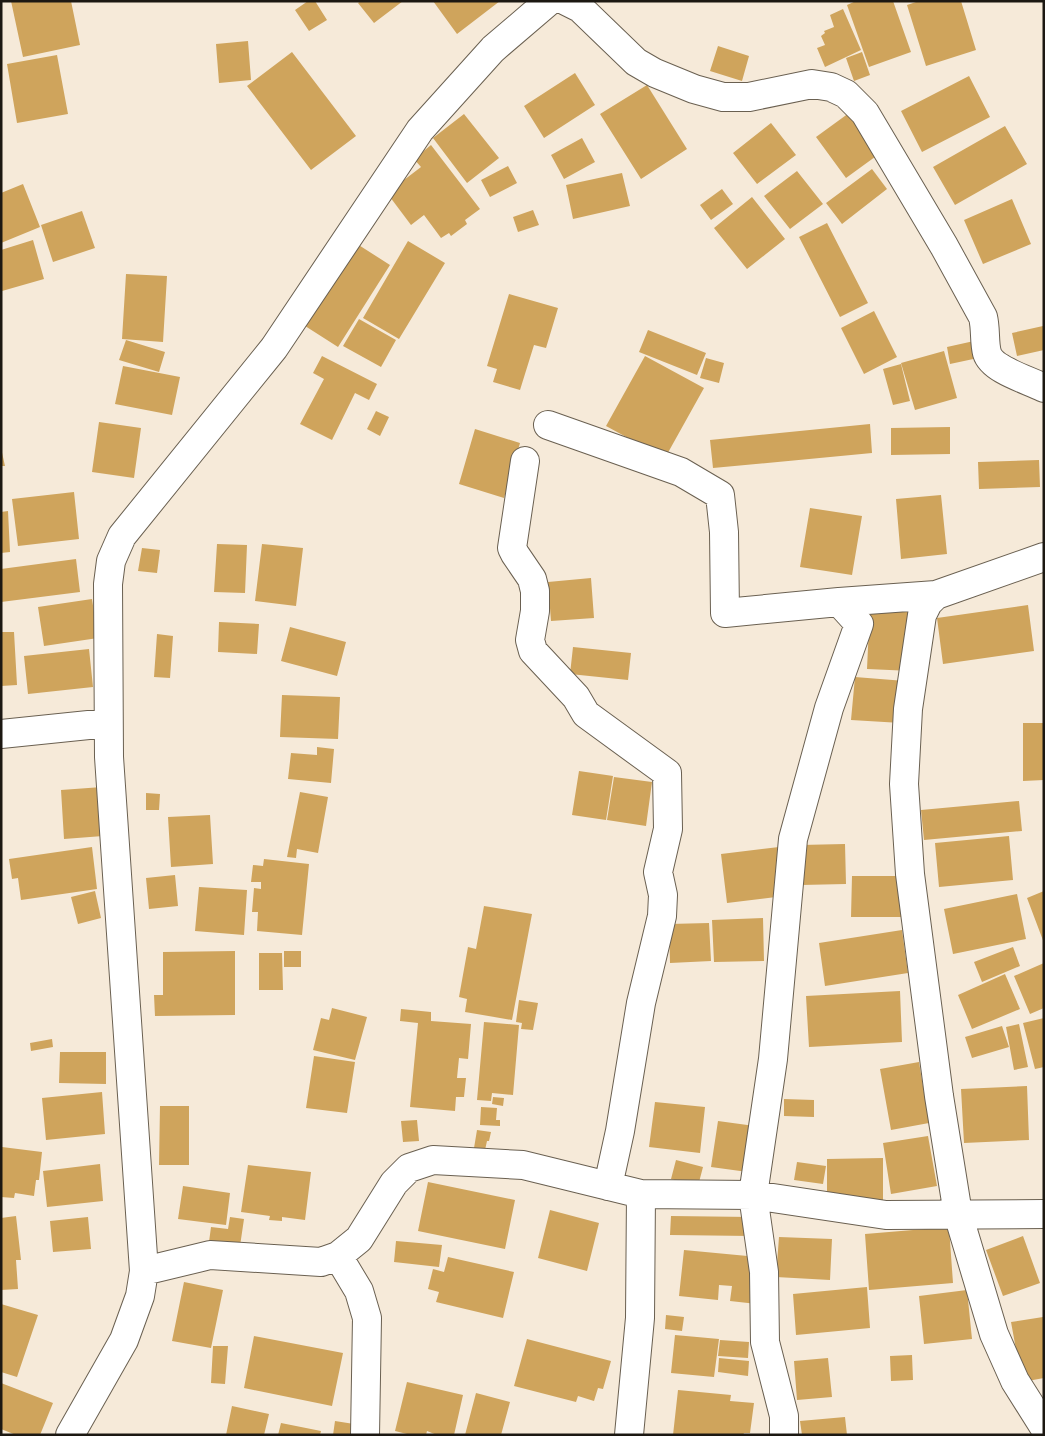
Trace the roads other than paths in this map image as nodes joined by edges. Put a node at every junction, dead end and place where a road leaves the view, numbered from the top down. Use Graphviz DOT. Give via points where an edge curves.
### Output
graph roads {
  1 [pos="549,1"];
  2 [pos="566,1"];
  3 [pos="1044,388"];
  4 [pos="548,425"];
  5 [pos="525,461"];
  6 [pos="1044,557"];
  7 [pos="936,595"];
  8 [pos="839,602"];
  9 [pos="108,723"];
  10 [pos="1,734"];
  11 [pos="608,1186"];
  12 [pos="641,1194"];
  13 [pos="753,1195"];
  14 [pos="958,1214"];
  15 [pos="1044,1214"];
  16 [pos="338,1256"];
  17 [pos="144,1271"];
  18 [pos="1044,1427"];
  19 [pos="70,1435"];
  20 [pos="365,1435"];
  21 [pos="629,1435"];
  22 [pos="784,1435"];
  1 -- 9 [label="street" via="493,49 420,130 274,348 122,536 112,561 108,584"];
  2 -- 3 [label="street" via="580,8 636,62 694,89 724,97 749,97 812,84 846,94 865,113 983,317 986,352 990,360 998,367"];
  4 -- 8 [label="street" via="681,472 720,495 725,613"];
  5 -- 11 [label="street" via="512,548 532,579 535,590 530,640 533,651 576,697 586,714 667,773 668,829 658,872 663,895 662,916 641,1003"];
  6 -- 7 [label="street"];
  7 -- 8 [label="street"];
  7 -- 14 [label="street" via="922,614 908,709 904,784 910,874"];
  8 -- 13 [label="street" via="859,624 829,708 793,839 773,1059"];
  9 -- 10 [label="street"];
  9 -- 17 [label="street"];
  11 -- 12 [label="street"];
  11 -- 16 [label="street" via="523,1165 433,1160 409,1168 394,1183 358,1239"];
  12 -- 13 [label="street"];
  12 -- 21 [label="street" via="640,1318"];
  13 -- 14 [label="street" via="886,1215"];
  13 -- 22 [label="street" via="764,1272 765,1342 784,1416"];
  14 -- 15 [label="street"];
  14 -- 18 [label="street" via="994,1334 1015,1381"];
  16 -- 17 [label="street" via="321,1262 210,1255"];
  16 -- 20 [label="street" via="359,1291 367,1318"];
  17 -- 19 [label="street" via="140,1296 124,1340"];
}
